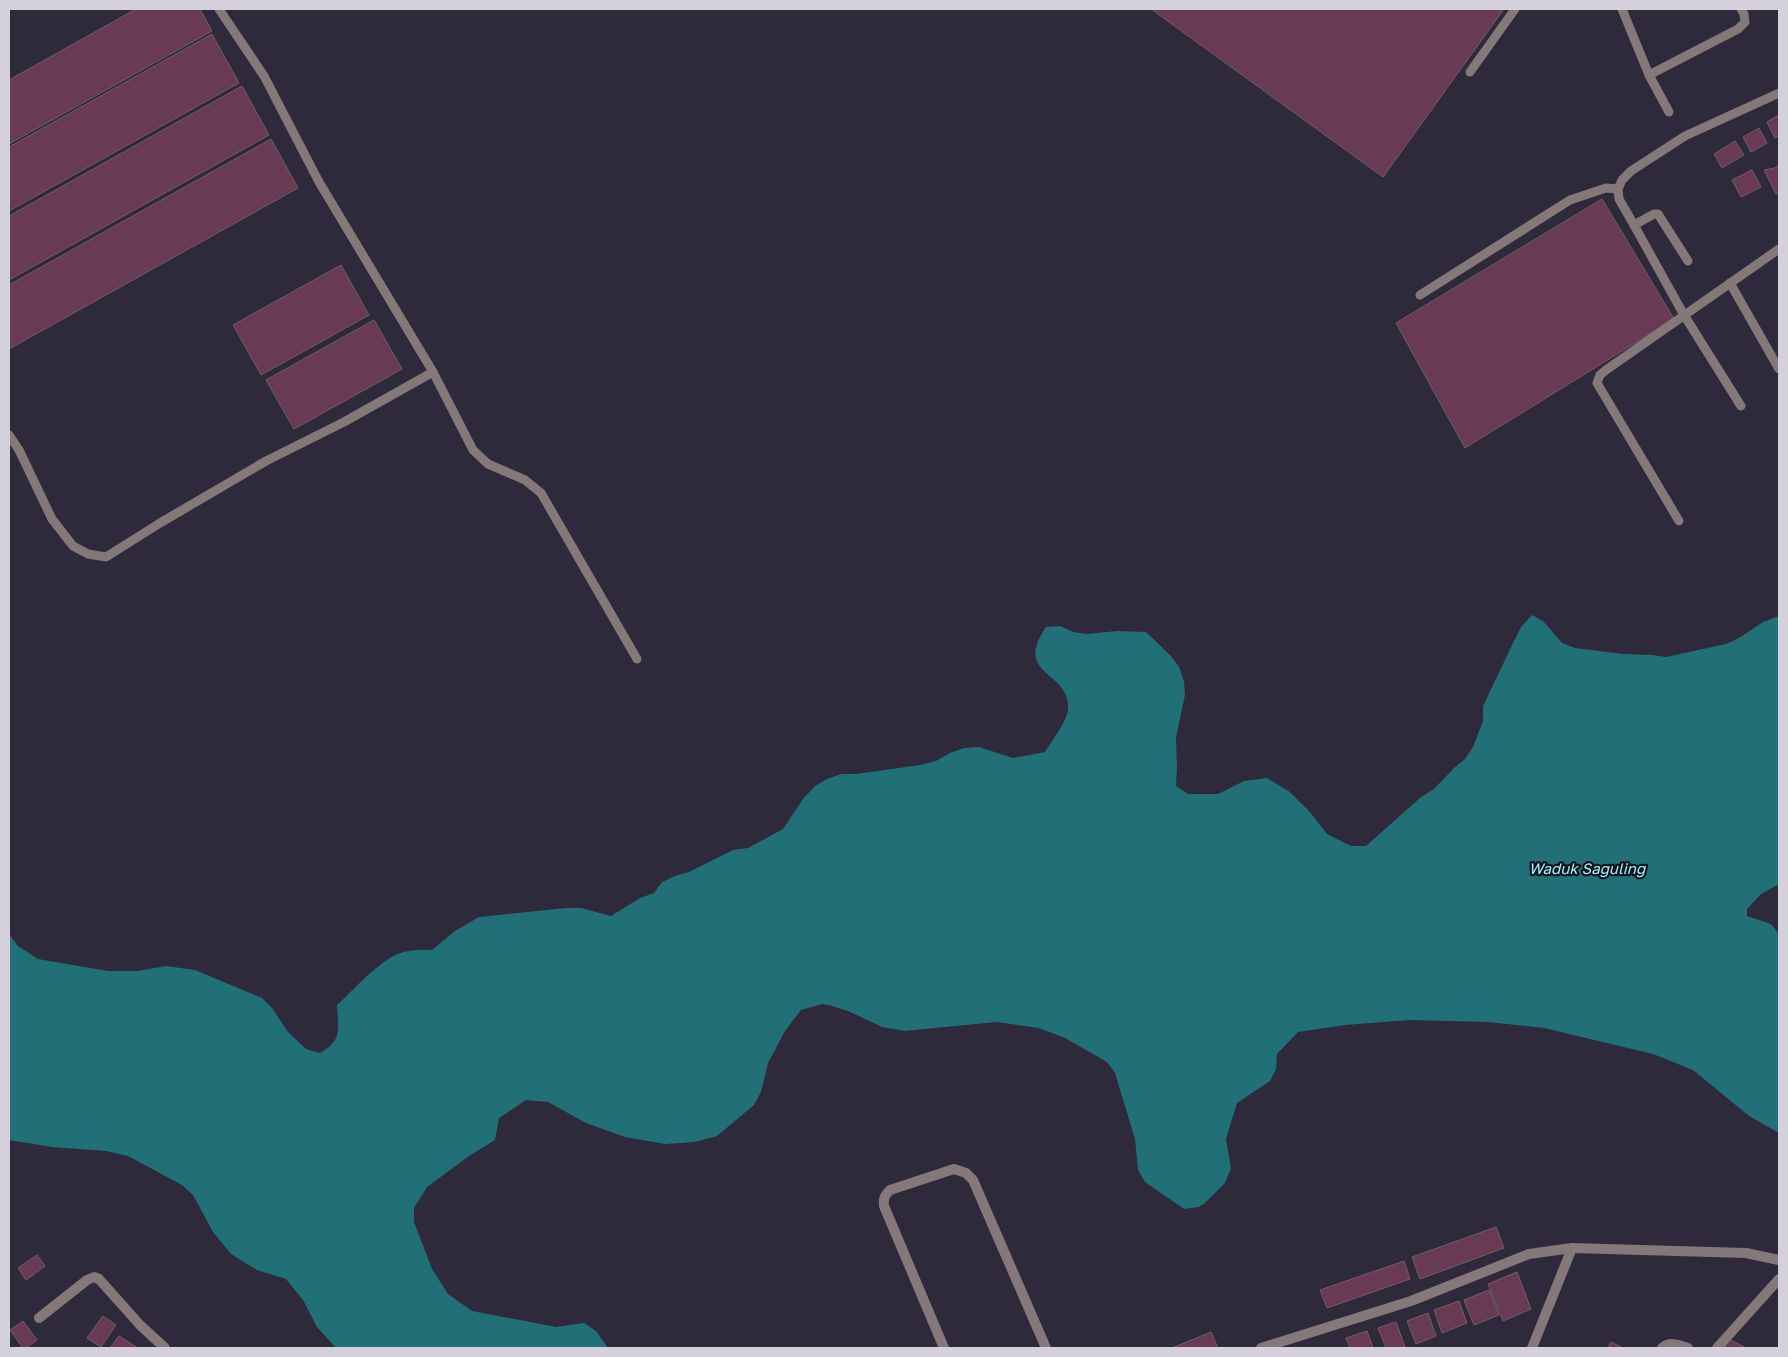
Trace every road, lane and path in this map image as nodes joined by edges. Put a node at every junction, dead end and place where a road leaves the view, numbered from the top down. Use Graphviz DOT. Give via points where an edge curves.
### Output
graph roads {
  1 [pos="219,9"];
  2 [pos="1515,9"];
  3 [pos="1622,9"];
  4 [pos="1741,9"];
  5 [pos="1470,72"];
  6 [pos="1649,75"];
  7 [pos="1779,93"];
  8 [pos="1669,112"];
  9 [pos="1618,189"];
  10 [pos="1634,226"];
  11 [pos="1779,249"];
  12 [pos="1688,260"];
  13 [pos="1730,283"];
  14 [pos="1420,295"];
  15 [pos="1684,315"];
  16 [pos="1779,369"];
  17 [pos="433,372"];
  18 [pos="1741,406"];
  19 [pos="9,435"];
  20 [pos="1678,521"];
  21 [pos="637,659"];
  22 [pos="1572,1248"];
  23 [pos="1779,1260"];
  24 [pos="1779,1279"];
  25 [pos="40,1318"];
  26 [pos="165,1348"];
  27 [pos="944,1348"];
  28 [pos="1046,1348"];
  29 [pos="1261,1348"];
  30 [pos="1532,1348"];
  31 [pos="1662,1348"];
  32 [pos="1688,1348"];
  33 [pos="1717,1348"];
  1 -- 17 [label="lane" via="264,76 319,182"];
  2 -- 5 [label="lane"];
  3 -- 6 [label="lane"];
  4 -- 6 [label="lane" via="1745,22 1738,29"];
  6 -- 8 [label="lane"];
  7 -- 9 [label="lane" via="1685,136 1631,171"];
  9 -- 10 [label="lane" via="1619,198"];
  9 -- 14 [label="lane" via="1606,188 1570,200"];
  10 -- 12 [label="lane" via="1658,214"];
  10 -- 15 [label="lane"];
  11 -- 13 [label="lane"];
  13 -- 15 [label="lane"];
  13 -- 16 [label="lane"];
  15 -- 18 [label="lane"];
  15 -- 20 [label="lane" via="1600,375 1597,383"];
  17 -- 19 [label="lane" via="266,461 106,557 88,554 73,546 52,519"];
  17 -- 21 [label="lane" via="473,450 488,464 525,480 541,493"];
  22 -- 23 [label="street" via="1746,1253"];
  22 -- 29 [label="street" via="1529,1254 1411,1301"];
  22 -- 30 [label="street"];
  24 -- 33 [label="street"];
  25 -- 26 [label="street" via="94,1277 107,1286 140,1325"];
  27 -- 28 [label="street" via="883,1200 890,1190 954,1169 966,1173 973,1180"];
  31 -- 32 [label="street" via="1672,1344"];
}
